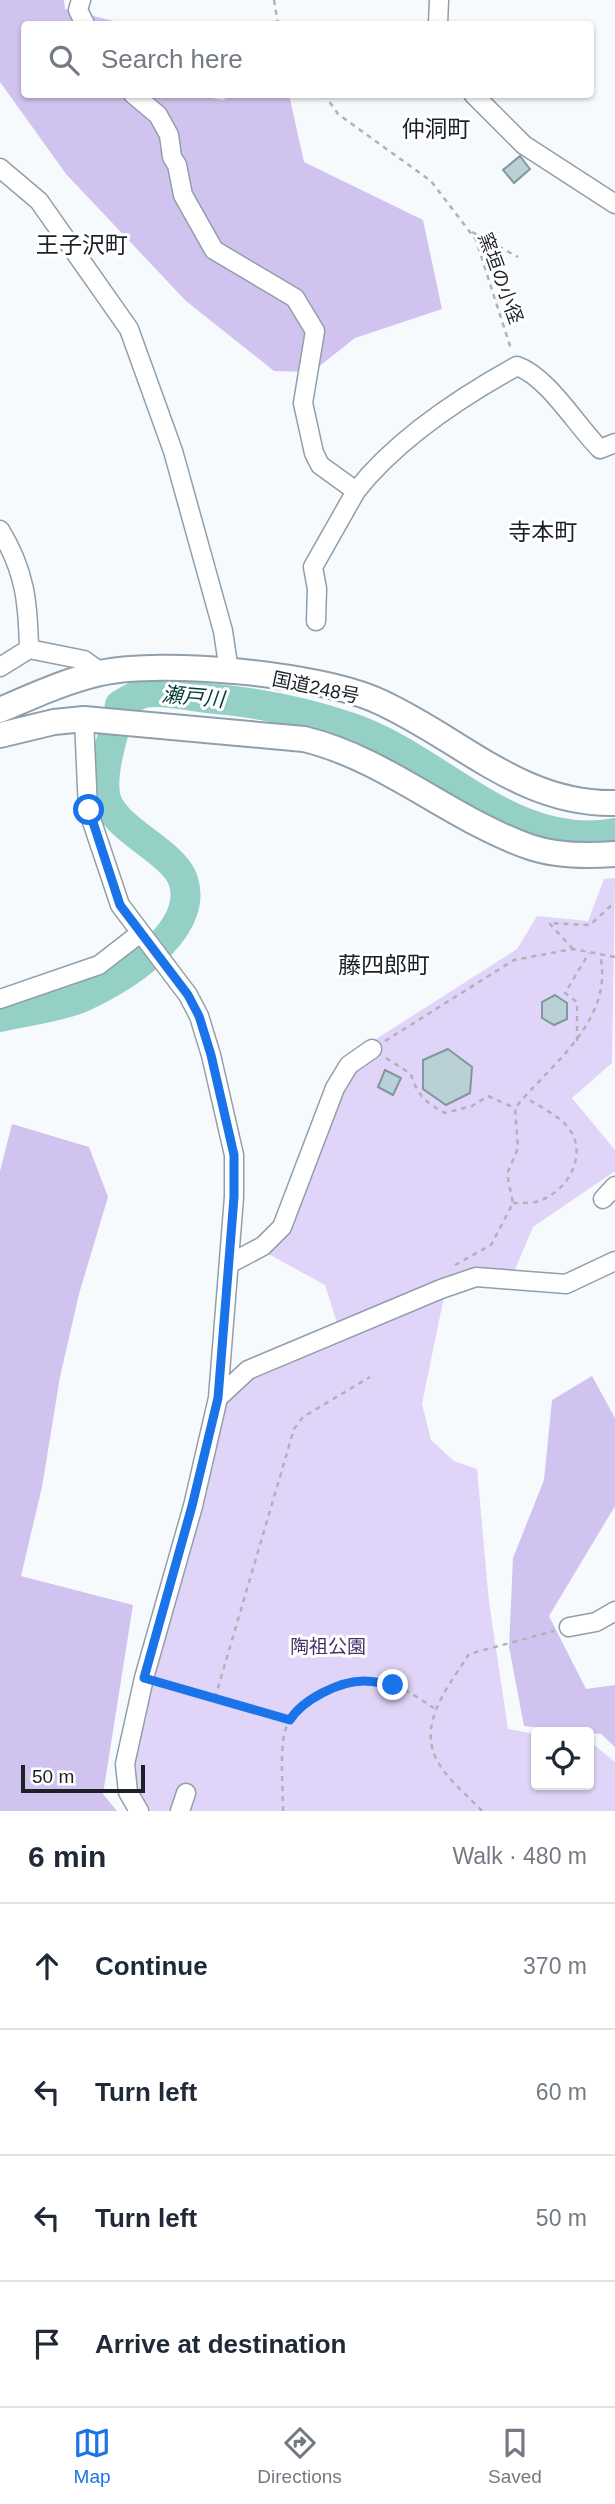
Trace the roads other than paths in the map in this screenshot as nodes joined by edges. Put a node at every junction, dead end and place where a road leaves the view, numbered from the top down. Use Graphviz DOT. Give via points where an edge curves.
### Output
graph roads {
  1 [pos="80,0"];
  2 [pos="439,0"];
  3 [pos="84,21"];
  4 [pos="438,21"];
  5 [pos="139,98"];
  6 [pos="477,98"];
  7 [pos="0,168"];
  8 [pos="615,204"];
  9 [pos="615,443"];
  10 [pos="356,491"];
  11 [pos="0,530"];
  12 [pos="316,621"];
  13 [pos="29,649"];
  14 [pos="0,667"];
  15 [pos="229,671"];
  16 [pos="102,673"];
  17 [pos="0,710"];
  18 [pos="91,720"];
  19 [pos="0,735"];
  20 [pos="615,803"];
  21 [pos="615,854"];
  22 [pos="141,936"];
  23 [pos="0,999"];
  24 [pos="372,1049"];
  25 [pos="615,1261"];
  26 [pos="229,1264"];
  27 [pos="218,1398"];
  28 [pos="615,1611"];
  29 [pos="569,1627"];
  30 [pos="186,1793"];
  31 [pos="139,1811"];
  32 [pos="180,1811"];
  1 -- 3 [label="street" via="78,10"];
  2 -- 4 [label="street"];
  5 -- 10 [label="street" via="158,115 169,135 183,195 214,250 295,298 315,331 303,403 313,453 326,470"];
  6 -- 8 [label="street" via="524,145"];
  7 -- 15 [label="street" via="38,201 129,329 173,451 223,631"];
  9 -- 10 [label="street" via="600,449 543,384 517,366 461,399 391,453"];
  10 -- 12 [label="street" via="313,567"];
  11 -- 13 [label="street" via="22,573"];
  13 -- 14 [label="street"];
  13 -- 16 [label="street" via="84,660"];
  15 -- 16 [label="highway, 国道248号" via="145,667"];
  15 -- 20 [label="highway, 国道248号" via="343,690 378,701 495,769 553,795"];
  16 -- 17 [label="highway, 国道248号" via="66,682"];
  18 -- 19 [label="highway" via="54,722"];
  18 -- 21 [label="highway" via="304,739 337,747 532,848 562,854"];
  18 -- 22 [label="street" via="89,810 120,905"];
  22 -- 23 [label="street" via="99,965"];
  22 -- 26 [label="street" via="199,1016 234,1155"];
  24 -- 26 [label="street" via="349,1065 335,1088 282,1227 263,1245"];
  25 -- 27 [label="street" via="566,1284 476,1277 441,1289 248,1370"];
  26 -- 27 [label="street"];
  27 -- 31 [label="street" via="125,1764 128,1793"];
  28 -- 29 [label="street" via="596,1622"];
  30 -- 32 [label="street"];
}
